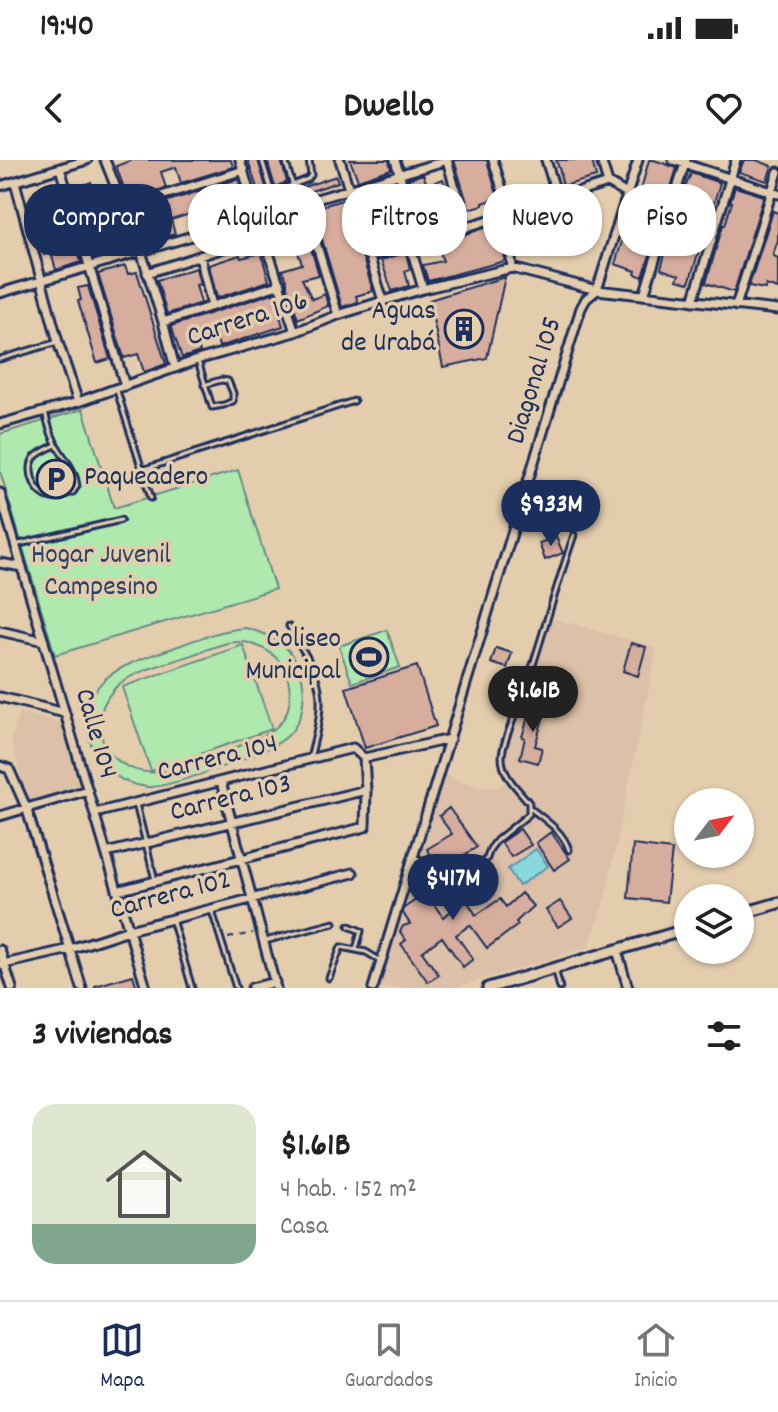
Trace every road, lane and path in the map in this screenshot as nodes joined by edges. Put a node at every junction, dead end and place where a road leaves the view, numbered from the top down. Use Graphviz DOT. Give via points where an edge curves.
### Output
graph roads {
  1 [pos="87,160"];
  2 [pos="105,160"];
  3 [pos="240,160"];
  4 [pos="262,160"];
  5 [pos="285,160"];
  6 [pos="309,160"];
  7 [pos="340,160"];
  8 [pos="395,160"];
  9 [pos="448,160"];
  10 [pos="493,160"];
  11 [pos="546,160"];
  12 [pos="601,160"];
  13 [pos="638,160"];
  14 [pos="673,160"];
  15 [pos="736,160"];
  16 [pos="685,162"];
  17 [pos="60,168"];
  18 [pos="244,170"];
  19 [pos="778,172"];
  20 [pos="400,174"];
  21 [pos="731,178"];
  22 [pos="15,182"];
  23 [pos="608,183"];
  24 [pos="114,184"];
  25 [pos="248,184"];
  26 [pos="269,184"];
  27 [pos="293,184"];
  28 [pos="347,184"];
  29 [pos="366,184"];
  30 [pos="403,184"];
  31 [pos="454,184"];
  32 [pos="501,184"];
  33 [pos="553,184"];
  34 [pos="630,184"];
  35 [pos="602,185"];
  36 [pos="0,186"];
  37 [pos="618,189"];
  38 [pos="172,193"];
  39 [pos="775,193"];
  40 [pos="618,223"];
  41 [pos="124,256"];
  42 [pos="142,256"];
  43 [pos="200,256"];
  44 [pos="271,256"];
  45 [pos="320,256"];
  46 [pos="373,256"];
  47 [pos="413,256"];
  48 [pos="511,256"];
  49 [pos="370,257"];
  50 [pos="91,266"];
  51 [pos="512,268"];
  52 [pos="147,273"];
  53 [pos="43,280"];
  54 [pos="281,284"];
  55 [pos="423,289"];
  56 [pos="597,290"];
  57 [pos="0,293"];
  58 [pos="644,295"];
  59 [pos="383,301"];
  60 [pos="693,301"];
  61 [pos="212,306"];
  62 [pos="736,306"];
  63 [pos="778,310"];
  64 [pos="338,315"];
  65 [pos="163,322"];
  66 [pos="295,332"];
  67 [pos="58,342"];
  68 [pos="0,359"];
  69 [pos="197,360"];
  70 [pos="175,368"];
  71 [pos="204,385"];
  72 [pos="125,386"];
  73 [pos="116,389"];
  74 [pos="354,401"];
  75 [pos="78,402"];
  76 [pos="45,411"];
  77 [pos="0,424"];
  78 [pos="56,445"];
  79 [pos="142,470"];
  80 [pos="0,493"];
  81 [pos="151,498"];
  82 [pos="121,520"];
  83 [pos="574,535"];
  84 [pos="15,545"];
  85 [pos="0,563"];
  86 [pos="22,567"];
  87 [pos="289,626"];
  88 [pos="0,631"];
  89 [pos="44,641"];
  90 [pos="0,697"];
  91 [pos="65,713"];
  92 [pos="450,739"];
  93 [pos="364,758"];
  94 [pos="310,759"];
  95 [pos="0,766"];
  96 [pos="221,782"];
  97 [pos="88,790"];
  98 [pos="366,790"];
  99 [pos="136,804"];
  100 [pos="26,807"];
  101 [pos="530,808"];
  102 [pos="95,813"];
  103 [pos="0,816"];
  104 [pos="231,822"];
  105 [pos="146,843"];
  106 [pos="569,850"];
  107 [pos="106,853"];
  108 [pos="413,857"];
  109 [pos="242,858"];
  110 [pos="353,873"];
  111 [pos="155,880"];
  112 [pos="117,891"];
  113 [pos="253,898"];
  114 [pos="778,903"];
  115 [pos="212,909"];
  116 [pos="754,910"];
  117 [pos="172,919"];
  118 [pos="334,923"];
  119 [pos="349,926"];
  120 [pos="129,930"];
  121 [pos="262,931"];
  122 [pos="674,933"];
  123 [pos="221,939"];
  124 [pos="265,941"];
  125 [pos="70,949"];
  126 [pos="0,950"];
  127 [pos="356,950"];
  128 [pos="617,950"];
  129 [pos="381,961"];
  130 [pos="2,965"];
  131 [pos="556,968"];
  132 [pos="329,978"];
  133 [pos="276,985"];
  134 [pos="12,988"];
  135 [pos="82,988"];
  136 [pos="146,988"];
  137 [pos="192,988"];
  138 [pos="236,988"];
  139 [pos="252,988"];
  140 [pos="373,988"];
  141 [pos="488,988"];
  142 [pos="560,988"];
  143 [pos="628,988"];
  1 -- 17 [label="street"];
  2 -- 24 [label="street"];
  3 -- 18 [label="street"];
  4 -- 26 [label="lane"];
  5 -- 27 [label="lane"];
  6 -- 27 [label="lane" via="311,175"];
  7 -- 28 [label="street"];
  8 -- 20 [label="street"];
  9 -- 20 [label="street"];
  9 -- 31 [label="street"];
  10 -- 32 [label="street"];
  11 -- 33 [label="street"];
  12 -- 23 [label="street"];
  13 -- 34 [label="street, Diagonal 105"];
  14 -- 16 [label="street"];
  15 -- 21 [label="street"];
  16 -- 21 [label="street"];
  16 -- 58 [label="street"];
  17 -- 22 [label="street"];
  17 -- 50 [label="street"];
  18 -- 25 [label="street"];
  18 -- 38 [label="street"];
  19 -- 39 [label="street"];
  20 -- 29 [label="street"];
  20 -- 30 [label="street"];
  21 -- 39 [label="street"];
  21 -- 60 [label="street"];
  22 -- 36 [label="street"];
  22 -- 53 [label="street"];
  23 -- 35 [label="street"];
  23 -- 37 [label="street"];
  39 -- 62 [label="street"];
  40 -- 56 [label="street, Diagonal 105"];
  41 -- 50 [label="street"];
  42 -- 52 [label="street"];
  43 -- 52 [label="street"];
  43 -- 61 [label="street"];
  44 -- 54 [label="street"];
  45 -- 64 [label="street"];
  46 -- 49 [label="street"];
  47 -- 55 [label="street"];
  48 -- 51 [label="street"];
  49 -- 59 [label="street"];
  50 -- 53 [label="street"];
  50 -- 72 [label="street"];
  51 -- 55 [label="street, Carrera 106"];
  51 -- 56 [label="street"];
  52 -- 65 [label="street"];
  53 -- 57 [label="street"];
  53 -- 67 [label="street"];
  54 -- 61 [label="street"];
  54 -- 66 [label="street"];
  55 -- 59 [label="street, Carrera 106"];
  56 -- 58 [label="street"];
  56 -- 92 [label="street, Diagonal 105" via="581,308"];
  58 -- 60 [label="street"];
  59 -- 64 [label="street, Carrera 106"];
  60 -- 62 [label="street"];
  61 -- 65 [label="street"];
  62 -- 63 [label="street"];
  64 -- 66 [label="street, Carrera 106"];
  65 -- 70 [label="street"];
  66 -- 69 [label="street, Carrera 106"];
  67 -- 68 [label="lane"];
  67 -- 75 [label="street"];
  69 -- 70 [label="street, Carrera 106"];
  69 -- 71 [label="lane"];
  70 -- 72 [label="street, Carrera 106"];
  71 -- 71 [label="lane" via="228,381 233,401 212,407"];
  72 -- 73 [label="street, Carrera 106"];
  73 -- 75 [label="street, Carrera 106"];
  73 -- 79 [label="lane"];
  74 -- 79 [label="lane"];
  75 -- 76 [label="street, Carrera 106"];
  76 -- 77 [label="street, Carrera 106"];
  76 -- 78 [label="lane"];
  78 -- 78 [label="lane" via="32,465 40,492 54,498 77,486 73,469"];
  79 -- 81 [label="lane"];
  80 -- 84 [label="street, Calle 104"];
  82 -- 84 [label="lane"];
  83 -- 101 [label="lane" via="503,751 507,775"];
  84 -- 86 [label="street, Calle 104"];
  85 -- 86 [label="street"];
  86 -- 89 [label="street, Calle 104"];
  87 -- 94 [label="lane" via="319,689"];
  88 -- 89 [label="street"];
  89 -- 91 [label="street, Calle 104"];
  90 -- 91 [label="street"];
  91 -- 97 [label="street, Calle 104"];
  92 -- 93 [label="street"];
  92 -- 108 [label="street, Diagonal 105"];
  93 -- 94 [label="street, Carrera 104" via="353,748"];
  93 -- 98 [label="street"];
  94 -- 96 [label="street, Carrera 104"];
  95 -- 100 [label="street" via="9,769"];
  96 -- 99 [label="street, Carrera 104"];
  96 -- 104 [label="street"];
  97 -- 100 [label="street"];
  97 -- 102 [label="street, Calle 104"];
  98 -- 104 [label="street, Carrera 103"];
  98 -- 109 [label="street" via="365,827"];
  99 -- 102 [label="street, Carrera 104"];
  99 -- 105 [label="lane"];
  100 -- 103 [label="street"];
  100 -- 125 [label="street"];
  101 -- 106 [label="lane" via="559,832"];
  101 -- 108 [label="lane" via="469,873 440,878 427,862"];
  102 -- 107 [label="street, Calle 104"];
  104 -- 105 [label="street, Carrera 103"];
  104 -- 109 [label="street"];
  105 -- 107 [label="street, Carrera 103"];
  105 -- 111 [label="lane"];
  107 -- 112 [label="street, Calle 104"];
  108 -- 129 [label="street, Diagonal 105"];
  109 -- 111 [label="street"];
  109 -- 113 [label="street"];
  110 -- 113 [label="street, Carrera 102"];
  111 -- 112 [label="street"];
  112 -- 120 [label="street, Calle 104"];
  113 -- 115 [label="street, Carrera 102"];
  113 -- 121 [label="street"];
  114 -- 116 [label="main road"];
  115 -- 117 [label="street, Carrera 102"];
  115 -- 123 [label="lane"];
  117 -- 120 [label="street, Carrera 102"];
  117 -- 137 [label="lane"];
  118 -- 124 [label="lane"];
  119 -- 127 [label="lane" via="361,931"];
  120 -- 125 [label="street, Carrera 102"];
  120 -- 136 [label="street, Calle 104"];
  121 -- 123 [label="path"];
  121 -- 124 [label="street"];
  122 -- 128 [label="main road"];
  123 -- 138 [label="lane"];
  124 -- 133 [label="street"];
  125 -- 130 [label="street, Carrera 102"];
  125 -- 135 [label="street"];
  126 -- 130 [label="street"];
  127 -- 129 [label="lane"];
  127 -- 132 [label="lane" via="341,947"];
  128 -- 131 [label="main road"];
  128 -- 143 [label="street"];
  129 -- 140 [label="street, Diagonal 105"];
  130 -- 134 [label="street"];
  131 -- 141 [label="main road"];
  131 -- 142 [label="lane"];
  133 -- 139 [label="street"];
}
